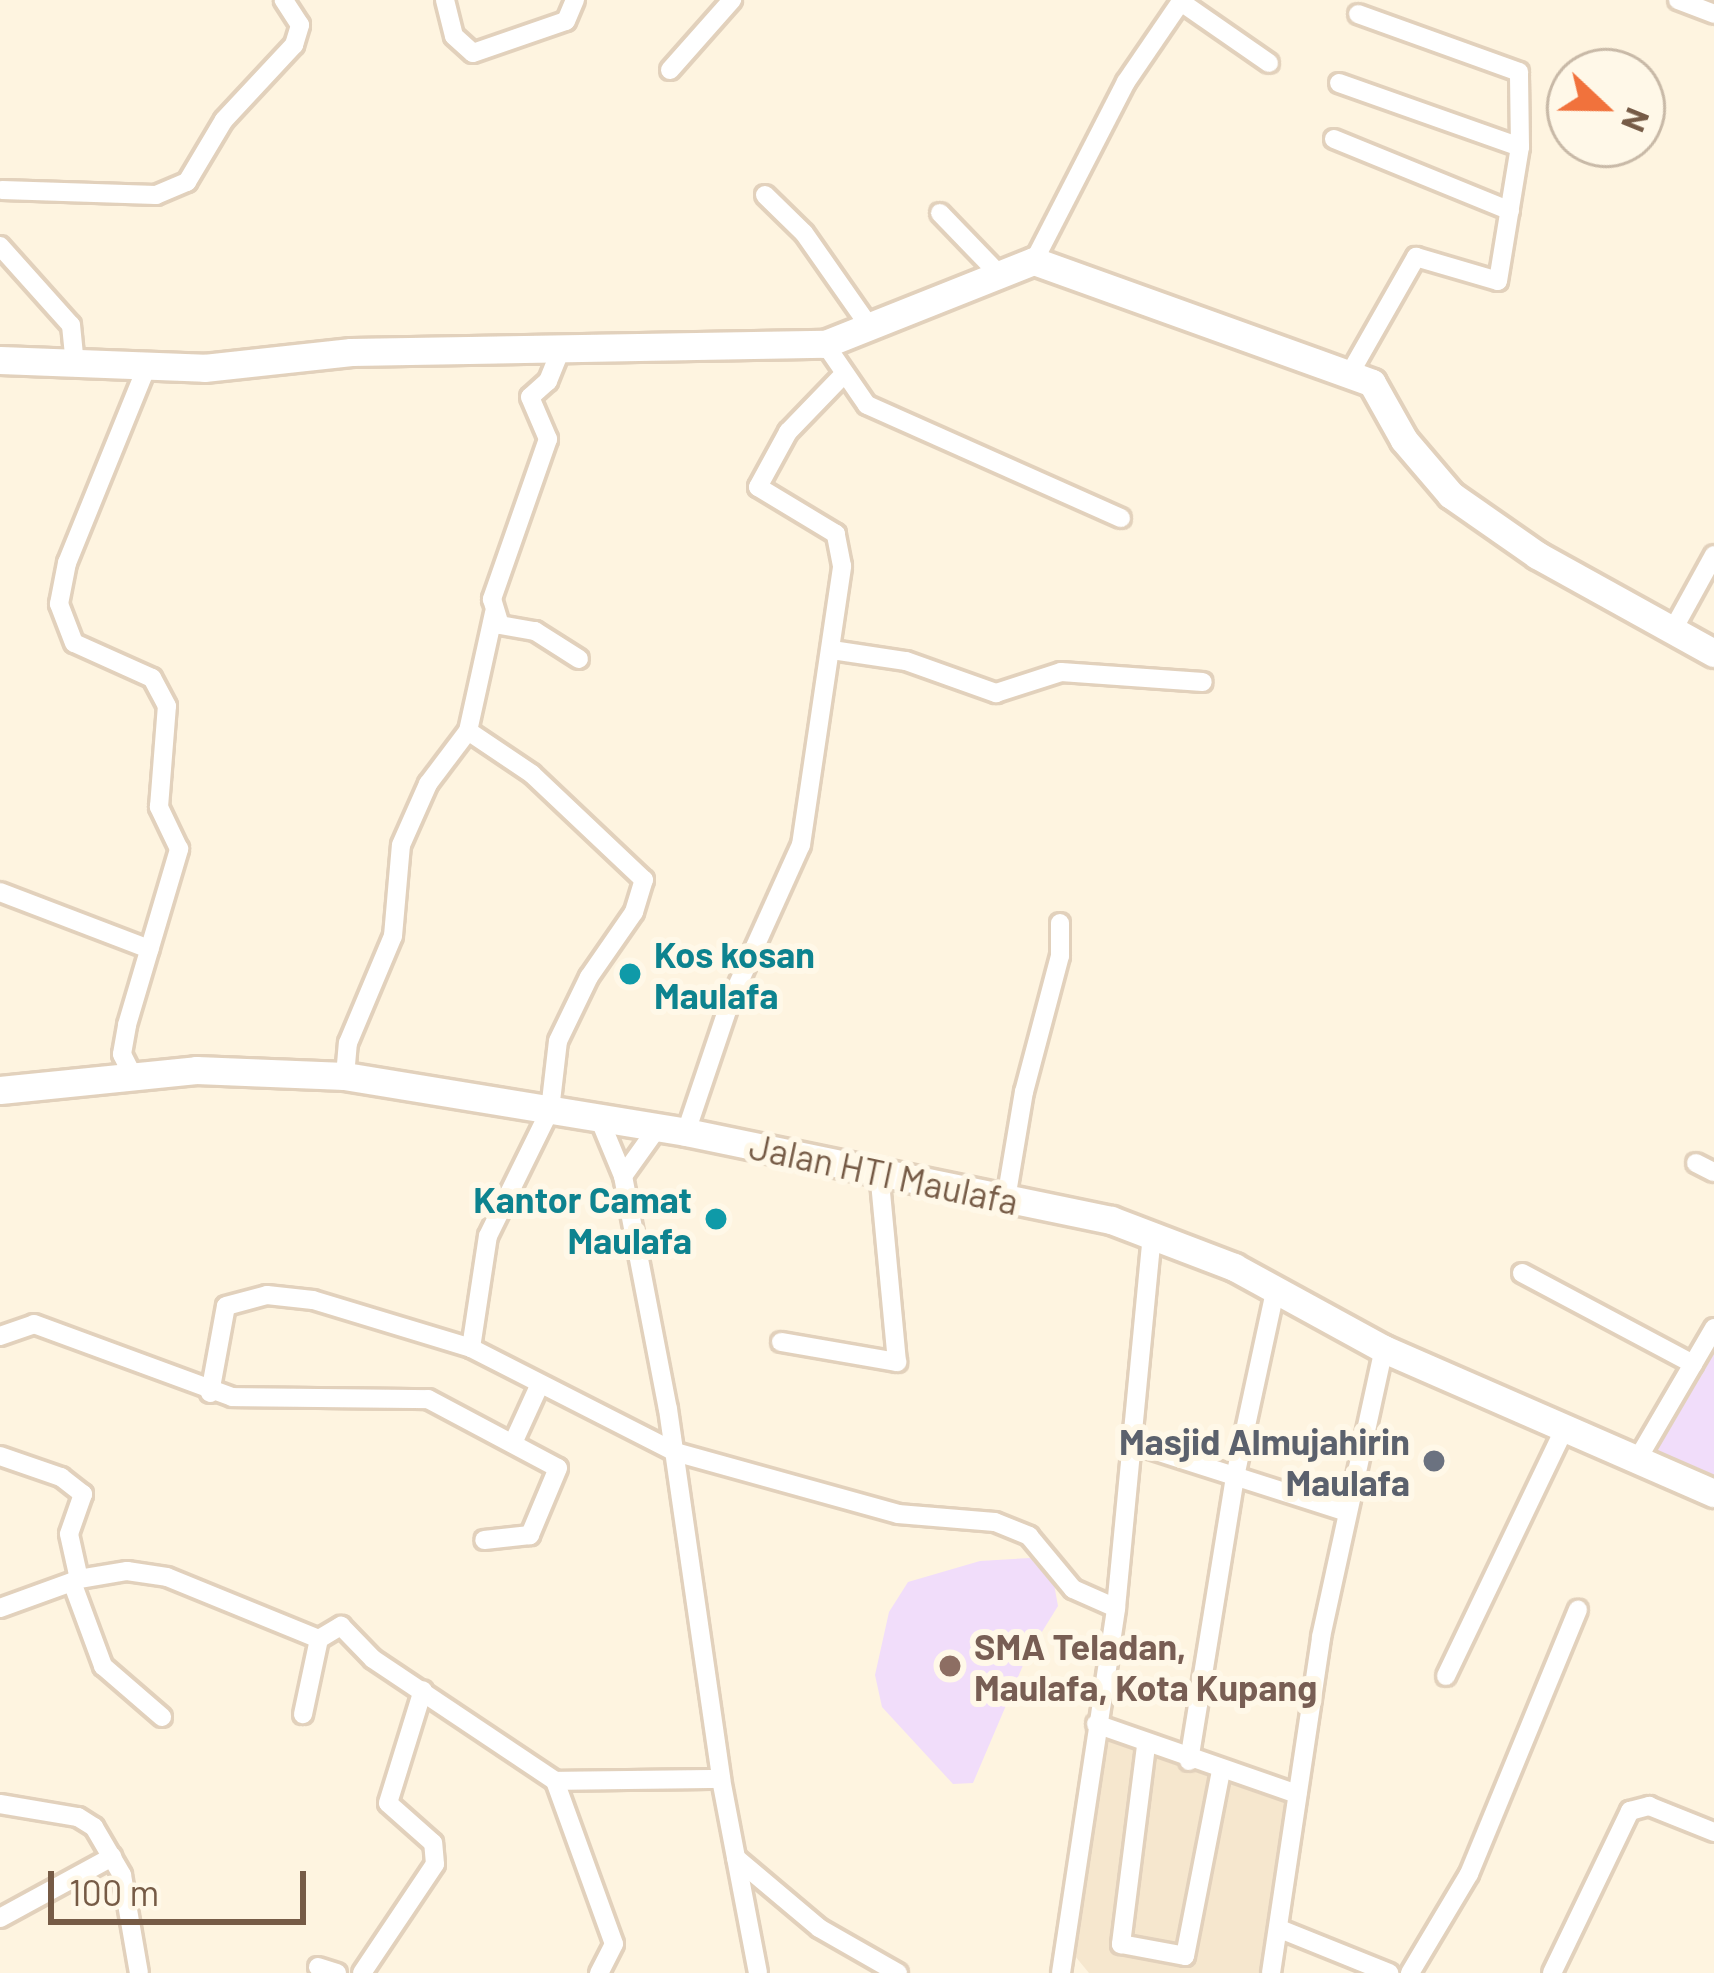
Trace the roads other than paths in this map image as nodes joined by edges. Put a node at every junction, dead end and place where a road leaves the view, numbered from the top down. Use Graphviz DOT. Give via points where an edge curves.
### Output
graph roads {
  1 [pos="284,0"];
  2 [pos="445,0"];
  3 [pos="575,0"];
  4 [pos="732,0"];
  5 [pos="1678,0"];
  6 [pos="1181,1"];
  7 [pos="1358,14"];
  8 [pos="1714,14"];
  9 [pos="1269,63"];
  10 [pos="670,70"];
  11 [pos="1339,83"];
  12 [pos="1334,139"];
  13 [pos="1520,147"];
  14 [pos="1,187"];
  15 [pos="765,195"];
  16 [pos="1510,211"];
  17 [pos="940,213"];
  18 [pos="0,246"];
  19 [pos="1034,261"];
  20 [pos="998,273"];
  21 [pos="869,326"];
  22 [pos="825,344"];
  23 [pos="561,349"];
  24 [pos="0,360"];
  25 [pos="75,365"];
  26 [pos="147,366"];
  27 [pos="844,374"];
  28 [pos="1349,375"];
  29 [pos="1121,518"];
  30 [pos="1714,555"];
  31 [pos="494,613"];
  32 [pos="1675,626"];
  33 [pos="832,650"];
  34 [pos="1714,653"];
  35 [pos="579,659"];
  36 [pos="1203,682"];
  37 [pos="468,731"];
  38 [pos="0,892"];
  39 [pos="1060,923"];
  40 [pos="149,950"];
  41 [pos="132,1074"];
  42 [pos="344,1076"];
  43 [pos="0,1090"];
  44 [pos="550,1110"];
  45 [pos="599,1118"];
  46 [pos="672,1129"];
  47 [pos="879,1172"];
  48 [pos="622,1176"];
  49 [pos="1006,1199"];
  50 [pos="1153,1236"];
  51 [pos="1522,1273"];
  52 [pos="1276,1287"];
  53 [pos="1714,1328"];
  54 [pos="0,1336"];
  55 [pos="781,1342"];
  56 [pos="471,1348"];
  57 [pos="1384,1348"];
  58 [pos="1693,1364"];
  59 [pos="539,1386"];
  60 [pos="210,1393"];
  61 [pos="1564,1430"];
  62 [pos="513,1443"];
  63 [pos="1134,1444"];
  64 [pos="675,1452"];
  65 [pos="0,1456"];
  66 [pos="1637,1460"];
  67 [pos="1236,1472"];
  68 [pos="1714,1493"];
  69 [pos="1344,1511"];
  70 [pos="484,1540"];
  71 [pos="75,1581"];
  72 [pos="0,1608"];
  73 [pos="1116,1608"];
  74 [pos="1578,1610"];
  75 [pos="319,1639"];
  76 [pos="1447,1676"];
  77 [pos="423,1690"];
  78 [pos="303,1714"];
  79 [pos="162,1717"];
  80 [pos="1096,1724"];
  81 [pos="1146,1746"];
  82 [pos="1189,1761"];
  83 [pos="1221,1769"];
  84 [pos="721,1779"];
  85 [pos="555,1781"];
  86 [pos="1297,1794"];
  87 [pos="0,1804"];
  88 [pos="1714,1832"];
  89 [pos="112,1857"];
  90 [pos="736,1858"];
  91 [pos="0,1918"];
  92 [pos="1280,1929"];
  93 [pos="139,1973"];
  94 [pos="362,1973"];
  95 [pos="599,1973"];
  96 [pos="758,1973"];
  97 [pos="898,1973"];
  98 [pos="1061,1973"];
  99 [pos="1271,1973"];
  100 [pos="1389,1973"];
  101 [pos="1410,1973"];
  102 [pos="1552,1973"];
  1 -- 14 [label="street" via="300,26 294,45 224,120 187,182 156,194"];
  2 -- 3 [label="street" via="454,36 473,53 566,21"];
  4 -- 10 [label="street"];
  5 -- 8 [label="street"];
  6 -- 9 [label="street"];
  6 -- 19 [label="street" via="1126,82"];
  7 -- 13 [label="street" via="1519,72"];
  11 -- 13 [label="street"];
  12 -- 16 [label="street"];
  13 -- 16 [label="street"];
  15 -- 21 [label="street" via="804,233"];
  16 -- 28 [label="street" via="1498,281 1416,257"];
  17 -- 20 [label="street"];
  18 -- 25 [label="street" via="71,325"];
  19 -- 20 [label="street"];
  19 -- 28 [label="street"];
  20 -- 21 [label="street"];
  21 -- 22 [label="street"];
  22 -- 23 [label="street"];
  22 -- 27 [label="street"];
  23 -- 26 [label="street"];
  23 -- 31 [label="street" via="548,381 530,397 531,414 549,434 495,580"];
  24 -- 25 [label="street"];
  25 -- 26 [label="street"];
  26 -- 40 [label="street" via="67,563 59,604 74,643 152,679 167,706 159,807 179,849"];
  27 -- 29 [label="street" via="867,405"];
  27 -- 33 [label="street" via="788,432 758,487 836,535 842,566"];
  28 -- 32 [label="street" via="1372,383 1404,440 1450,495 1537,555"];
  30 -- 32 [label="street"];
  31 -- 35 [label="street" via="500,625 535,631"];
  31 -- 37 [label="street"];
  32 -- 34 [label="street"];
  33 -- 36 [label="street" via="906,661 996,693 1061,672"];
  33 -- 46 [label="street" via="801,845"];
  37 -- 42 [label="street" via="428,784 401,844 393,936 349,1042"];
  37 -- 44 [label="street" via="532,774 644,880 634,912 564,1028"];
  38 -- 40 [label="street"];
  39 -- 49 [label="street" via="1060,956"];
  40 -- 41 [label="street" via="122,1054"];
  41 -- 42 [label="street, Jalan HTI Maulafa"];
  41 -- 43 [label="street, Jalan HTI Maulafa"];
  42 -- 44 [label="street, Jalan HTI Maulafa"];
  44 -- 45 [label="street, Jalan HTI Maulafa"];
  44 -- 56 [label="street" via="488,1236"];
  45 -- 46 [label="street, Jalan HTI Maulafa"];
  45 -- 48 [label="street"];
  46 -- 47 [label="street, Jalan HTI Maulafa"];
  46 -- 48 [label="street"];
  47 -- 49 [label="street, Jalan HTI Maulafa"];
  47 -- 55 [label="street" via="897,1361"];
  48 -- 64 [label="street"];
  49 -- 50 [label="street, Jalan HTI Maulafa"];
  50 -- 52 [label="street, Jalan HTI Maulafa"];
  50 -- 63 [label="street"];
  51 -- 58 [label="street"];
  52 -- 57 [label="street, Jalan HTI Maulafa"];
  52 -- 67 [label="street"];
  53 -- 58 [label="street"];
  54 -- 60 [label="street" via="34,1324"];
  56 -- 59 [label="street"];
  56 -- 60 [label="street" via="313,1300 253,1296 220,1314"];
  57 -- 61 [label="street, Jalan HTI Maulafa"];
  57 -- 69 [label="street"];
  58 -- 66 [label="street"];
  59 -- 62 [label="street"];
  59 -- 64 [label="street"];
  60 -- 62 [label="street" via="335,1402 417,1395"];
  61 -- 66 [label="street, Jalan HTI Maulafa"];
  61 -- 76 [label="street"];
  62 -- 70 [label="street" via="555,1463 557,1475 530,1535"];
  63 -- 67 [label="street"];
  63 -- 73 [label="street"];
  64 -- 73 [label="street" via="928,1521 994,1522 1029,1536 1073,1589"];
  64 -- 84 [label="street"];
  65 -- 71 [label="street" via="83,1494 69,1534"];
  66 -- 68 [label="street, Jalan HTI Maulafa"];
  67 -- 69 [label="street"];
  67 -- 82 [label="street"];
  69 -- 86 [label="street"];
  71 -- 72 [label="street"];
  71 -- 75 [label="street" via="127,1571 167,1576"];
  71 -- 79 [label="street" via="104,1666"];
  73 -- 80 [label="street"];
  74 -- 101 [label="street" via="1469,1874"];
  75 -- 77 [label="street" via="341,1626 360,1649"];
  75 -- 78 [label="street"];
  77 -- 85 [label="street"];
  77 -- 94 [label="street" via="388,1803 433,1843 435,1864"];
  80 -- 81 [label="street"];
  80 -- 98 [label="street"];
  81 -- 82 [label="street"];
  81 -- 83 [label="street" via="1118,1933 1127,1946 1185,1956"];
  82 -- 83 [label="street"];
  83 -- 86 [label="street"];
  84 -- 85 [label="street"];
  84 -- 90 [label="street"];
  85 -- 95 [label="street" via="614,1944"];
  86 -- 92 [label="street"];
  87 -- 89 [label="street" via="78,1817"];
  88 -- 102 [label="street" via="1648,1806 1630,1811"];
  89 -- 91 [label="street"];
  89 -- 93 [label="street" via="132,1911"];
  90 -- 96 [label="street"];
  90 -- 97 [label="street" via="819,1928"];
  92 -- 99 [label="street"];
  92 -- 100 [label="street"];
}
